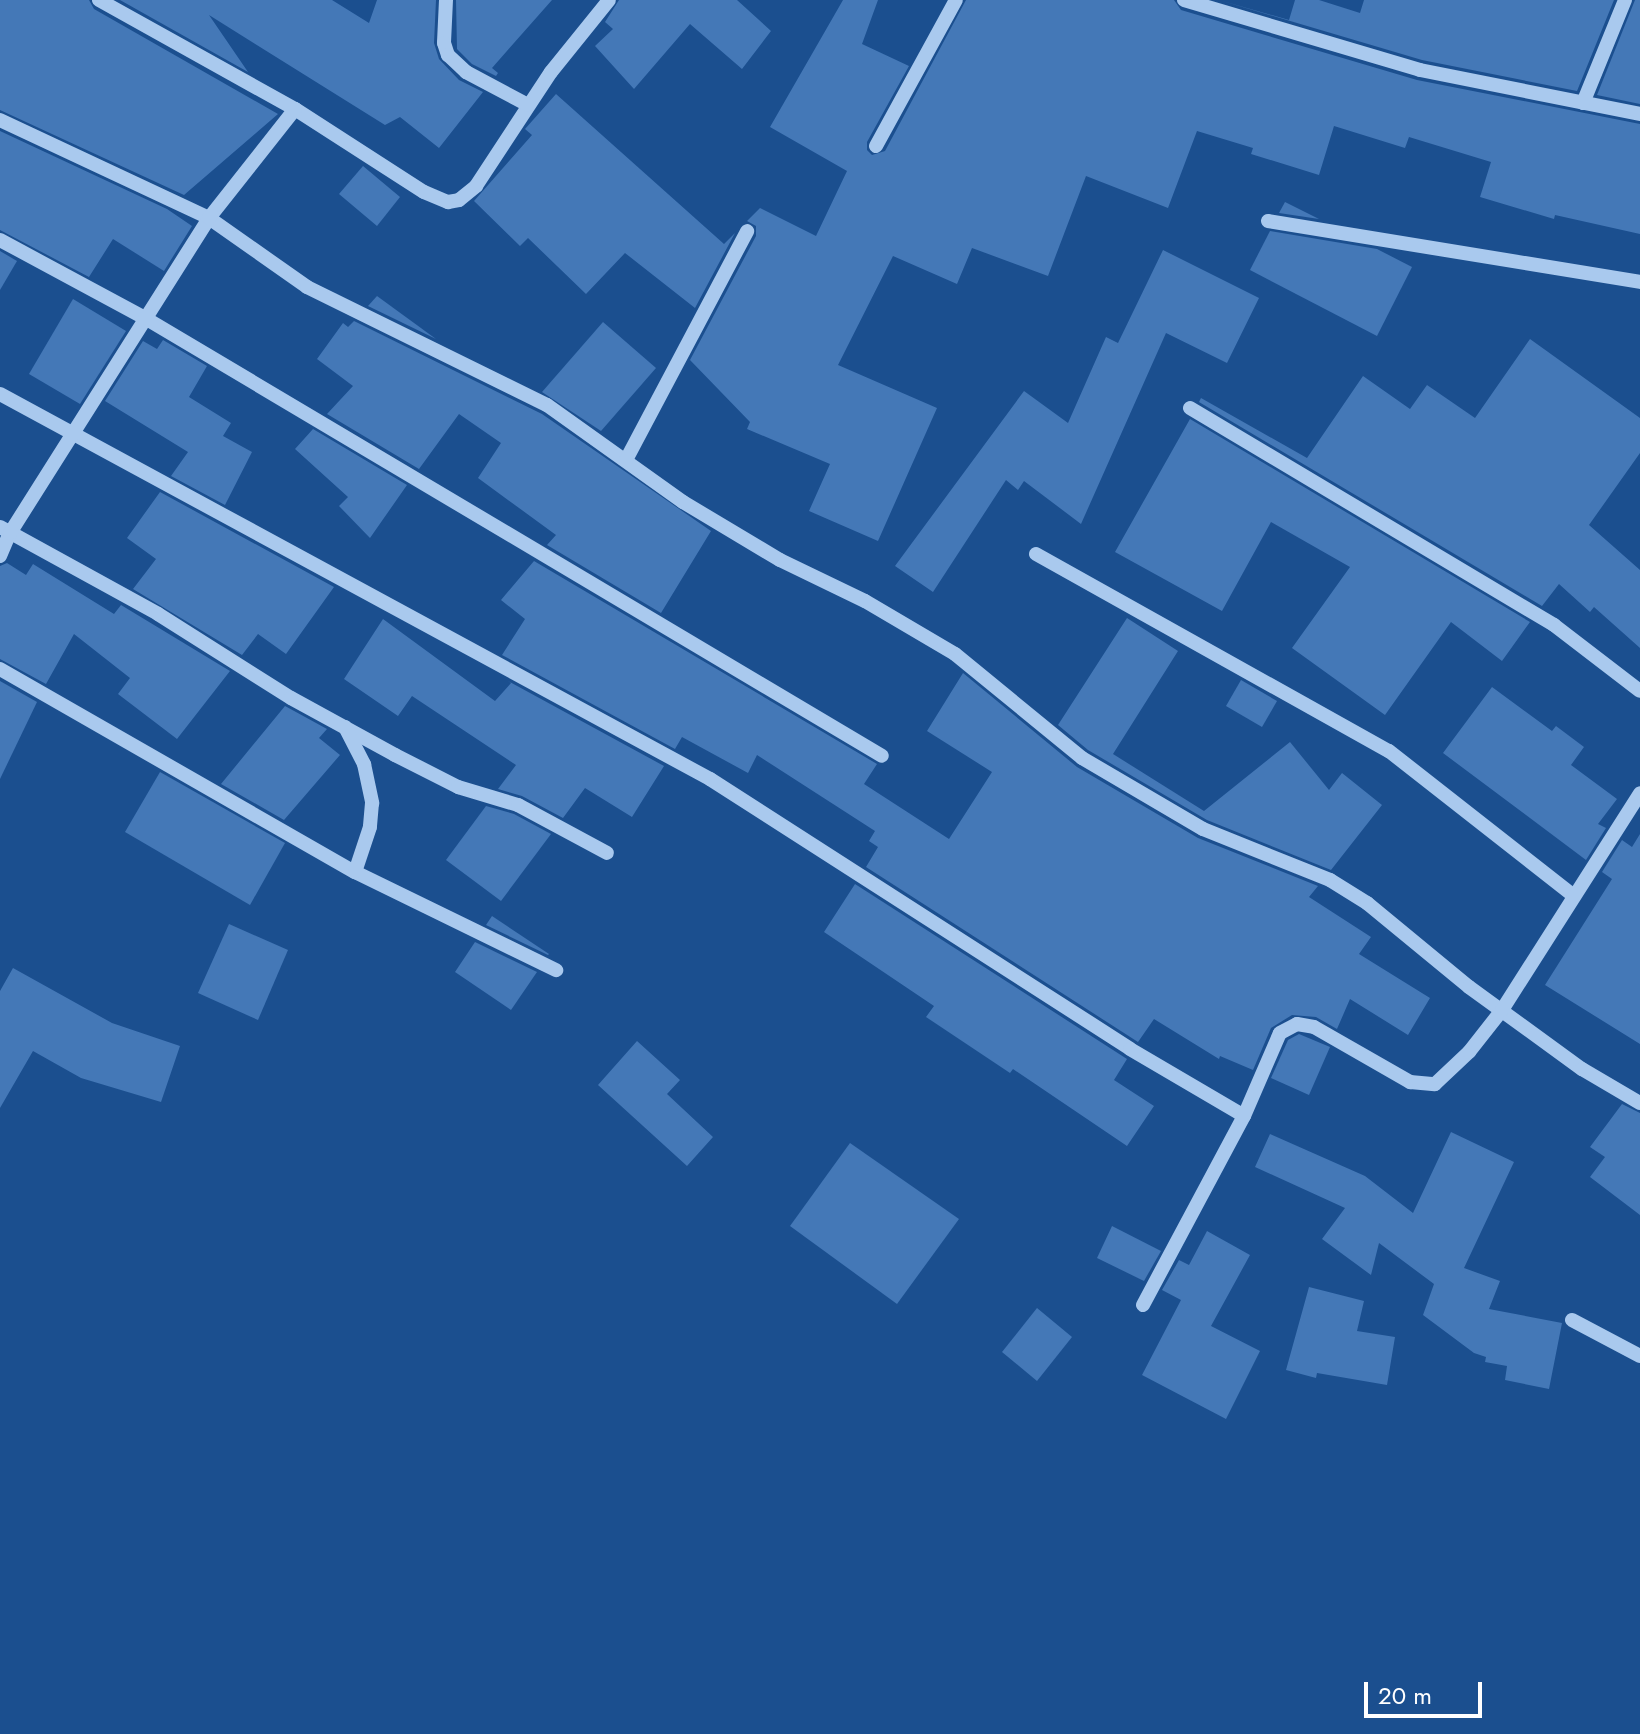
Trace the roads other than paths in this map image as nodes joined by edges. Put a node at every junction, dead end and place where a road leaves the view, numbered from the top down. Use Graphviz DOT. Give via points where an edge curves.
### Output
graph roads {
  1 [pos="99,0"];
  2 [pos="446,0"];
  3 [pos="609,0"];
  4 [pos="956,0"];
  5 [pos="1184,0"];
  6 [pos="1625,0"];
  7 [pos="1583,103"];
  8 [pos="528,105"];
  9 [pos="295,109"];
  10 [pos="1640,114"];
  11 [pos="0,120"];
  12 [pos="876,146"];
  13 [pos="209,218"];
  14 [pos="1268,221"];
  15 [pos="747,231"];
  16 [pos="0,240"];
  17 [pos="1640,282"];
  18 [pos="145,318"];
  19 [pos="0,394"];
  20 [pos="1190,408"];
  21 [pos="75,434"];
  22 [pos="626,460"];
  23 [pos="5,530"];
  24 [pos="1036,554"];
  25 [pos="0,556"];
  26 [pos="0,669"];
  27 [pos="1640,691"];
  28 [pos="345,727"];
  29 [pos="882,756"];
  30 [pos="1640,793"];
  31 [pos="607,853"];
  32 [pos="355,872"];
  33 [pos="1574,896"];
  34 [pos="556,970"];
  35 [pos="1502,1010"];
  36 [pos="1640,1103"];
  37 [pos="1244,1116"];
  38 [pos="1143,1305"];
  39 [pos="1572,1320"];
  40 [pos="1640,1356"];
  1 -- 9 [label="street"];
  2 -- 8 [label="street" via="448,55 466,72"];
  3 -- 8 [label="street"];
  4 -- 12 [label="street"];
  5 -- 7 [label="street" via="1420,70"];
  6 -- 7 [label="street"];
  7 -- 10 [label="street"];
  8 -- 9 [label="street" via="476,186 448,202"];
  9 -- 13 [label="street"];
  11 -- 13 [label="street"];
  13 -- 18 [label="street"];
  13 -- 22 [label="street" via="307,287 506,382"];
  14 -- 17 [label="street"];
  15 -- 22 [label="street"];
  16 -- 18 [label="street"];
  18 -- 21 [label="street"];
  18 -- 29 [label="street"];
  19 -- 21 [label="street"];
  20 -- 27 [label="street" via="1554,625"];
  21 -- 23 [label="street"];
  21 -- 37 [label="street" via="710,779 1130,1049"];
  22 -- 35 [label="street" via="683,502 955,654 1082,758 1203,829 1343,887"];
  23 -- 25 [label="street"];
  23 -- 28 [label="street" via="158,614"];
  24 -- 33 [label="street" via="1389,751"];
  26 -- 32 [label="street"];
  28 -- 31 [label="street" via="458,787 518,805"];
  28 -- 32 [label="street" via="364,764 372,803"];
  30 -- 33 [label="street"];
  32 -- 34 [label="street"];
  33 -- 35 [label="street"];
  35 -- 36 [label="street" via="1582,1069"];
  35 -- 37 [label="street" via="1435,1084 1410,1082 1314,1027 1297,1024 1280,1033"];
  37 -- 38 [label="street"];
  39 -- 40 [label="street"];
}
